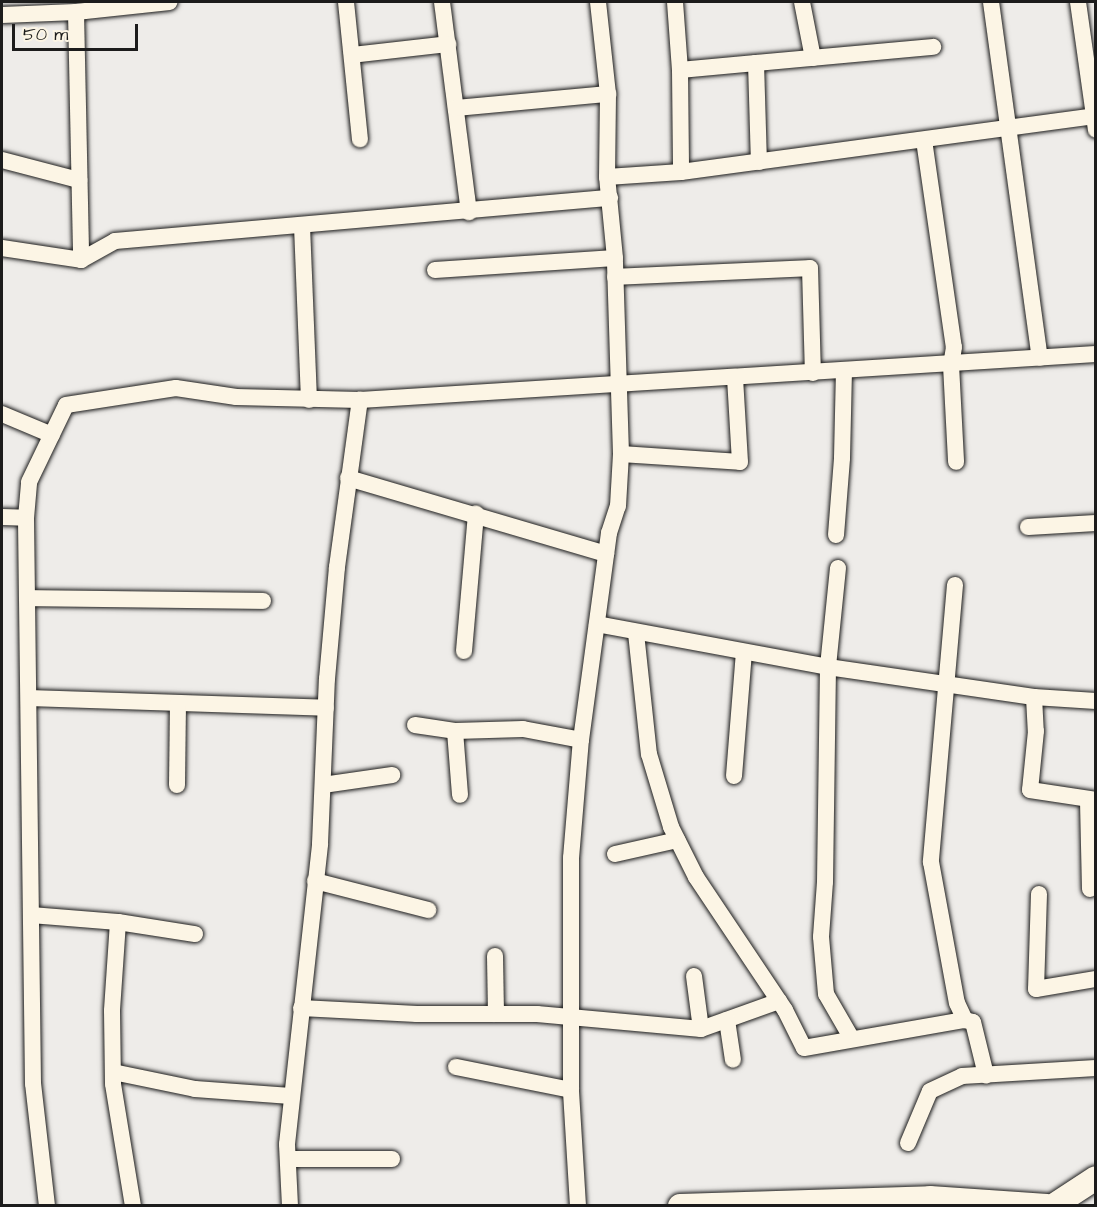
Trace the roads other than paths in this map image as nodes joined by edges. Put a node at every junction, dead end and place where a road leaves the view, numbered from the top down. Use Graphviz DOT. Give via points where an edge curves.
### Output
graph roads {
  1 [pos="169,2"];
  2 [pos="346,2"];
  3 [pos="442,2"];
  4 [pos="598,2"];
  5 [pos="675,2"];
  6 [pos="802,2"];
  7 [pos="991,2"];
  8 [pos="1078,2"];
  9 [pos="76,12"];
  10 [pos="2,15"];
  11 [pos="448,44"];
  12 [pos="933,47"];
  13 [pos="352,56"];
  14 [pos="813,58"];
  15 [pos="756,63"];
  16 [pos="680,70"];
  17 [pos="608,94"];
  18 [pos="456,108"];
  19 [pos="1095,121"];
  20 [pos="1010,128"];
  21 [pos="360,139"];
  22 [pos="924,140"];
  23 [pos="2,160"];
  24 [pos="759,162"];
  25 [pos="681,172"];
  26 [pos="607,177"];
  27 [pos="79,180"];
  28 [pos="610,198"];
  29 [pos="469,212"];
  30 [pos="302,226"];
  31 [pos="2,248"];
  32 [pos="615,258"];
  33 [pos="81,260"];
  34 [pos="435,270"];
  35 [pos="615,277"];
  36 [pos="1095,354"];
  37 [pos="1040,358"];
  38 [pos="951,364"];
  39 [pos="844,371"];
  40 [pos="813,373"];
  41 [pos="735,378"];
  42 [pos="618,385"];
  43 [pos="309,399"];
  44 [pos="360,400"];
  45 [pos="2,414"];
  46 [pos="52,435"];
  47 [pos="621,454"];
  48 [pos="956,462"];
  49 [pos="348,478"];
  50 [pos="476,514"];
  51 [pos="2,517"];
  52 [pos="27,518"];
  53 [pos="1095,523"];
  54 [pos="1028,528"];
  55 [pos="836,535"];
  56 [pos="606,554"];
  57 [pos="838,568"];
  58 [pos="955,585"];
  59 [pos="27,598"];
  60 [pos="263,601"];
  61 [pos="597,624"];
  62 [pos="636,633"];
  63 [pos="464,651"];
  64 [pos="744,652"];
  65 [pos="828,667"];
  66 [pos="945,684"];
  67 [pos="1034,697"];
  68 [pos="29,698"];
  69 [pos="1095,701"];
  70 [pos="178,703"];
  71 [pos="326,708"];
  72 [pos="414,724"];
  73 [pos="455,731"];
  74 [pos="581,740"];
  75 [pos="392,775"];
  76 [pos="734,776"];
  77 [pos="323,784"];
  78 [pos="177,785"];
  79 [pos="460,795"];
  80 [pos="1092,801"];
  81 [pos="677,840"];
  82 [pos="615,854"];
  83 [pos="315,881"];
  84 [pos="1090,889"];
  85 [pos="1039,894"];
  86 [pos="428,910"];
  87 [pos="31,915"];
  88 [pos="118,922"];
  89 [pos="195,934"];
  90 [pos="495,956"];
  91 [pos="694,976"];
  92 [pos="1095,979"];
  93 [pos="779,1001"];
  94 [pos="301,1008"];
  95 [pos="496,1014"];
  96 [pos="570,1018"];
  97 [pos="727,1020"];
  98 [pos="965,1020"];
  99 [pos="701,1029"];
  100 [pos="852,1039"];
  101 [pos="734,1060"];
  102 [pos="456,1066"];
  103 [pos="1095,1068"];
  104 [pos="113,1072"];
  105 [pos="986,1075"];
  106 [pos="571,1090"];
  107 [pos="291,1096"];
  108 [pos="908,1143"];
  109 [pos="393,1159"];
  110 [pos="288,1160"];
  111 [pos="1095,1178"];
  112 [pos="47,1206"];
  113 [pos="134,1206"];
  114 [pos="290,1206"];
  115 [pos="578,1206"];
  116 [pos="680,1206"];
  117 [pos="1047,1206"];
  118 [pos="1053,1206"];
  1 -- 9 [label="street"];
  2 -- 13 [label="street"];
  3 -- 11 [label="street"];
  4 -- 17 [label="street"];
  5 -- 16 [label="street"];
  6 -- 14 [label="street"];
  7 -- 20 [label="street"];
  8 -- 19 [label="street"];
  9 -- 10 [label="street"];
  9 -- 27 [label="street"];
  11 -- 13 [label="street"];
  11 -- 18 [label="street"];
  12 -- 14 [label="street"];
  13 -- 21 [label="street"];
  14 -- 15 [label="street"];
  15 -- 16 [label="street"];
  15 -- 24 [label="street"];
  16 -- 25 [label="street"];
  17 -- 18 [label="street"];
  17 -- 26 [label="street"];
  18 -- 29 [label="street"];
  19 -- 20 [label="street"];
  20 -- 22 [label="street"];
  20 -- 37 [label="street"];
  22 -- 24 [label="street"];
  22 -- 38 [label="street" via="954,347"];
  23 -- 27 [label="street"];
  24 -- 25 [label="street"];
  25 -- 26 [label="street"];
  26 -- 28 [label="street"];
  27 -- 33 [label="street"];
  28 -- 29 [label="street"];
  28 -- 32 [label="street"];
  29 -- 30 [label="street"];
  30 -- 33 [label="street" via="115,241"];
  30 -- 43 [label="street"];
  31 -- 33 [label="street"];
  32 -- 34 [label="street"];
  32 -- 35 [label="street"];
  35 -- 40 [label="street" via="810,268"];
  35 -- 42 [label="street"];
  36 -- 37 [label="street"];
  37 -- 38 [label="street"];
  38 -- 39 [label="street"];
  38 -- 48 [label="street"];
  39 -- 40 [label="street"];
  39 -- 55 [label="street"];
  40 -- 41 [label="street"];
  41 -- 42 [label="street"];
  41 -- 47 [label="street" via="740,462"];
  42 -- 44 [label="street"];
  42 -- 47 [label="street"];
  43 -- 44 [label="street"];
  43 -- 46 [label="street" via="236,398 176,388 66,405"];
  44 -- 49 [label="street"];
  45 -- 46 [label="street"];
  46 -- 52 [label="street" via="29,482"];
  47 -- 56 [label="street" via="618,506"];
  49 -- 50 [label="street"];
  49 -- 71 [label="street"];
  50 -- 56 [label="street"];
  50 -- 63 [label="street"];
  51 -- 52 [label="street"];
  52 -- 59 [label="street"];
  53 -- 54 [label="street"];
  56 -- 61 [label="street"];
  57 -- 65 [label="street"];
  58 -- 66 [label="street"];
  59 -- 60 [label="street"];
  59 -- 68 [label="street"];
  61 -- 62 [label="street"];
  61 -- 74 [label="street"];
  62 -- 64 [label="street"];
  62 -- 81 [label="street" via="650,754"];
  64 -- 65 [label="street"];
  64 -- 76 [label="street"];
  65 -- 66 [label="street"];
  65 -- 100 [label="street" via="821,937 826,994"];
  66 -- 67 [label="street"];
  66 -- 98 [label="street" via="931,862 957,1002"];
  67 -- 69 [label="street"];
  67 -- 80 [label="street" via="1036,731 1030,790"];
  68 -- 70 [label="street"];
  68 -- 87 [label="street"];
  70 -- 71 [label="street"];
  70 -- 78 [label="street"];
  71 -- 77 [label="street"];
  72 -- 73 [label="street"];
  73 -- 74 [label="street" via="523,729"];
  73 -- 79 [label="street"];
  74 -- 96 [label="street" via="571,858"];
  75 -- 77 [label="street"];
  77 -- 83 [label="street"];
  80 -- 84 [label="street"];
  81 -- 82 [label="street"];
  81 -- 93 [label="street" via="696,877"];
  83 -- 86 [label="street"];
  83 -- 94 [label="street"];
  85 -- 92 [label="street" via="1036,988"];
  87 -- 88 [label="street"];
  87 -- 112 [label="street" via="33,1084"];
  88 -- 89 [label="street"];
  88 -- 104 [label="street" via="112,1011"];
  90 -- 95 [label="street"];
  91 -- 99 [label="street"];
  93 -- 97 [label="street"];
  93 -- 100 [label="street" via="804,1048"];
  94 -- 95 [label="street"];
  94 -- 107 [label="street"];
  95 -- 96 [label="street"];
  96 -- 99 [label="street"];
  96 -- 106 [label="street"];
  97 -- 99 [label="street"];
  97 -- 101 [label="street"];
  98 -- 100 [label="street"];
  98 -- 105 [label="street" via="973,1022"];
  102 -- 106 [label="street"];
  103 -- 105 [label="street"];
  104 -- 107 [label="street" via="195,1089"];
  104 -- 113 [label="street"];
  105 -- 108 [label="street" via="962,1076 930,1091"];
  106 -- 115 [label="street"];
  107 -- 110 [label="street"];
  109 -- 110 [label="street"];
  110 -- 114 [label="street"];
  111 -- 118 [label="main road"];
  116 -- 117 [label="main road" via="930,1198"];
}
